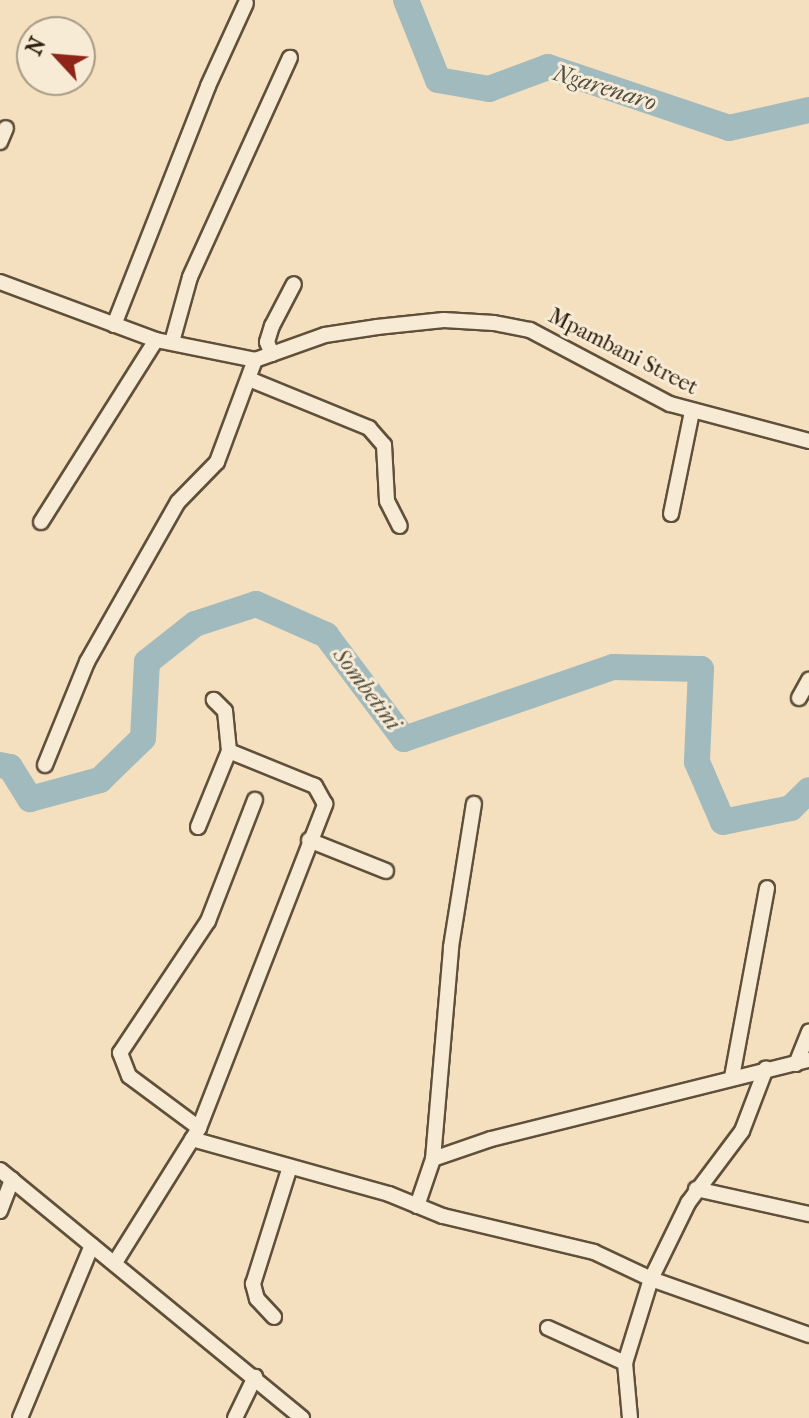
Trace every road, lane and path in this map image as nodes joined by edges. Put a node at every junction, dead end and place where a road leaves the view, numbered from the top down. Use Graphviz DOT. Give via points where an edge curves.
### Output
graph roads {
  1 [pos="246,3"];
  2 [pos="290,58"];
  3 [pos="0,282"];
  4 [pos="294,284"];
  5 [pos="114,325"];
  6 [pos="156,340"];
  7 [pos="172,342"];
  8 [pos="272,354"];
  9 [pos="255,360"];
  10 [pos="249,379"];
  11 [pos="692,412"];
  12 [pos="809,441"];
  13 [pos="671,514"];
  14 [pos="41,522"];
  15 [pos="400,526"];
  16 [pos="809,680"];
  17 [pos="799,698"];
  18 [pos="214,700"];
  19 [pos="229,751"];
  20 [pos="45,765"];
  21 [pos="255,800"];
  22 [pos="474,804"];
  23 [pos="198,827"];
  24 [pos="309,840"];
  25 [pos="386,871"];
  26 [pos="767,888"];
  27 [pos="809,1032"];
  28 [pos="802,1062"];
  29 [pos="766,1068"];
  30 [pos="732,1077"];
  31 [pos="195,1134"];
  32 [pos="433,1159"];
  33 [pos="290,1167"];
  34 [pos="6,1175"];
  35 [pos="696,1189"];
  36 [pos="417,1206"];
  37 [pos="0,1211"];
  38 [pos="809,1214"];
  39 [pos="92,1245"];
  40 [pos="116,1261"];
  41 [pos="651,1279"];
  42 [pos="274,1317"];
  43 [pos="548,1328"];
  44 [pos="809,1335"];
  45 [pos="625,1363"];
  46 [pos="255,1377"];
  47 [pos="20,1418"];
  48 [pos="235,1418"];
  49 [pos="302,1418"];
  50 [pos="630,1418"];
  1 -- 5 [label="street"];
  2 -- 7 [label="street" via="190,277"];
  3 -- 5 [label="street"];
  4 -- 8 [label="street" via="272,326 267,342"];
  5 -- 6 [label="street"];
  6 -- 7 [label="street"];
  6 -- 14 [label="street"];
  7 -- 9 [label="street"];
  8 -- 9 [label="street, Mpambani Street"];
  8 -- 11 [label="street, Mpambani Street" via="325,335 377,327 444,320 494,323 530,330 603,372"];
  9 -- 10 [label="street"];
  10 -- 15 [label="street" via="369,428 384,445 387,501"];
  10 -- 20 [label="street" via="217,462 178,502 80,673"];
  11 -- 12 [label="street, Mpambani Street"];
  11 -- 13 [label="street"];
  16 -- 17 [label="street"];
  18 -- 19 [label="street" via="224,707"];
  19 -- 23 [label="street"];
  19 -- 24 [label="street" via="323,793 322,815"];
  21 -- 31 [label="street" via="208,921 120,1053 129,1076"];
  22 -- 32 [label="street" via="451,947"];
  24 -- 25 [label="street"];
  24 -- 31 [label="street"];
  26 -- 30 [label="street"];
  27 -- 28 [label="street"];
  28 -- 29 [label="street"];
  29 -- 30 [label="street"];
  29 -- 35 [label="street" via="742,1131"];
  30 -- 32 [label="street"];
  31 -- 33 [label="street"];
  31 -- 40 [label="street"];
  32 -- 36 [label="street"];
  33 -- 36 [label="street"];
  33 -- 42 [label="street" via="253,1284 257,1299"];
  34 -- 37 [label="street"];
  34 -- 39 [label="street"];
  35 -- 38 [label="street"];
  35 -- 41 [label="street"];
  36 -- 41 [label="street" via="594,1252"];
  39 -- 40 [label="street"];
  39 -- 47 [label="street"];
  40 -- 46 [label="street"];
  41 -- 44 [label="street"];
  41 -- 45 [label="street"];
  43 -- 45 [label="street"];
  45 -- 50 [label="street"];
  46 -- 48 [label="street"];
  46 -- 49 [label="street"];
}
